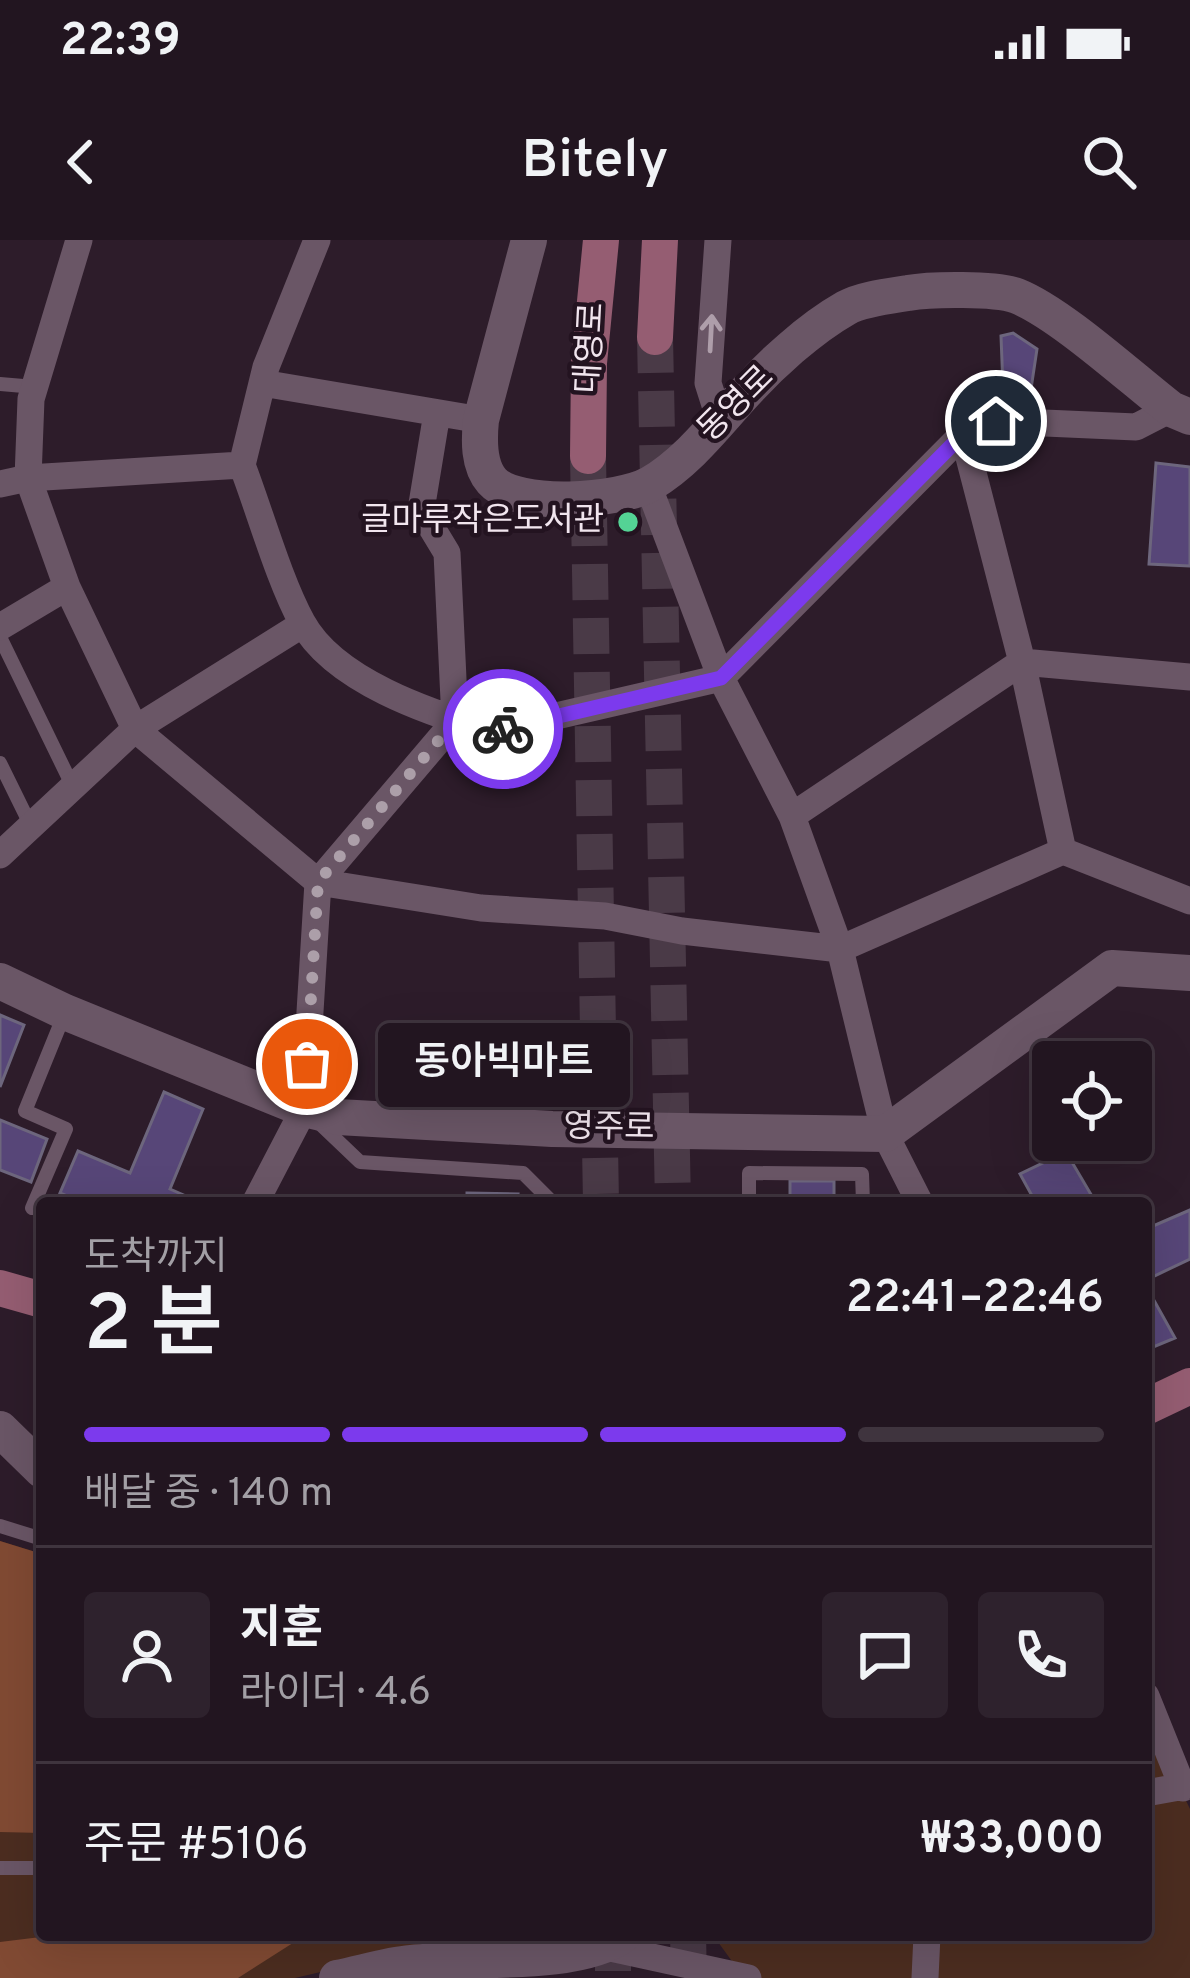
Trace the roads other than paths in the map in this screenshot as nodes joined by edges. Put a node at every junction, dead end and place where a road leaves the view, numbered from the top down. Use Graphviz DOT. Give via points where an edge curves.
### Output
graph roads {
  1 [pos="80,240"];
  2 [pos="317,240"];
  3 [pos="529,240"];
  4 [pos="601,240"];
  5 [pos="660,240"];
  6 [pos="718,240"];
  7 [pos="656,337"];
  8 [pos="262,383"];
  9 [pos="0,384"];
  10 [pos="34,387"];
  11 [pos="437,412"];
  12 [pos="1180,413"];
  13 [pos="481,420"];
  14 [pos="722,424"];
  15 [pos="963,434"];
  16 [pos="588,456"];
  17 [pos="242,465"];
  18 [pos="14,481"];
  19 [pos="648,485"];
  20 [pos="67,587"];
  21 [pos="303,624"];
  22 [pos="0,627"];
  23 [pos="0,637"];
  24 [pos="1022,662"];
  25 [pos="1190,677"];
  26 [pos="721,678"];
  27 [pos="455,721"];
  28 [pos="135,730"];
  29 [pos="0,764"];
  30 [pos="73,788"];
  31 [pos="792,816"];
  32 [pos="32,826"];
  33 [pos="1064,851"];
  34 [pos="0,855"];
  35 [pos="318,882"];
  36 [pos="1190,901"];
  37 [pos="840,949"];
  38 [pos="1190,973"];
  39 [pos="0,981"];
  40 [pos="65,1012"];
  41 [pos="304,1109"];
  42 [pos="886,1134"];
  43 [pos="37,1197"];
  44 [pos="258,1197"];
  45 [pos="547,1197"];
  46 [pos="749,1197"];
  47 [pos="863,1197"];
  48 [pos="917,1197"];
  49 [pos="36,1199"];
  50 [pos="32,1208"];
  51 [pos="0,1288"];
  52 [pos="36,1298"];
  53 [pos="1190,1386"];
  54 [pos="1152,1404"];
  55 [pos="0,1429"];
  56 [pos="36,1464"];
  57 [pos="0,1526"];
  58 [pos="36,1537"];
  59 [pos="1152,1709"];
  60 [pos="1187,1786"];
  61 [pos="1152,1792"];
  62 [pos="0,1868"];
  63 [pos="36,1868"];
  64 [pos="615,1941"];
  65 [pos="927,1941"];
  66 [pos="338,1978"];
  67 [pos="748,1978"];
  68 [pos="926,1978"];
  1 -- 10 [label="street"];
  2 -- 8 [label="street"];
  3 -- 13 [label="street, 동영로"];
  4 -- 16 [label="main road, 대영로"];
  5 -- 7 [label="main road, 대영로"];
  14 -- 6 [label="street, one-way" via="708,383"];
  8 -- 11 [label="street"];
  8 -- 17 [label="street"];
  9 -- 10 [label="lane"];
  10 -- 18 [label="street"];
  11 -- 13 [label="street"];
  11 -- 27 [label="street" via="421,509 447,554"];
  12 -- 14 [label="street, 동영로" via="1017,296 912,292 849,306 742,396"];
  12 -- 15 [label="street" via="1136,427 996,421"];
  13 -- 19 [label="street, 동영로" via="479,448 491,480 511,493 612,496"];
  14 -- 19 [label="street, 동영로"];
  15 -- 24 [label="street"];
  15 -- 26 [label="street"];
  17 -- 18 [label="street"];
  17 -- 21 [label="street"];
  18 -- 20 [label="street"];
  19 -- 26 [label="street"];
  20 -- 22 [label="street"];
  20 -- 28 [label="street"];
  21 -- 27 [label="street" via="343,670"];
  21 -- 28 [label="street"];
  23 -- 30 [label="lane"];
  24 -- 25 [label="street"];
  24 -- 31 [label="street"];
  24 -- 33 [label="street"];
  26 -- 27 [label="street" via="491,731"];
  26 -- 31 [label="street"];
  27 -- 35 [label="street"];
  28 -- 30 [label="street"];
  28 -- 35 [label="street"];
  29 -- 32 [label="lane"];
  30 -- 32 [label="street"];
  31 -- 37 [label="street"];
  32 -- 34 [label="street"];
  33 -- 36 [label="street"];
  33 -- 37 [label="street"];
  35 -- 37 [label="street"];
  35 -- 41 [label="street"];
  37 -- 42 [label="street"];
  38 -- 42 [label="street" via="1112,968"];
  39 -- 40 [label="street, 영주로"];
  40 -- 41 [label="street, 영주로"];
  40 -- 43 [label="lane" via="25,1111 66,1129"];
  41 -- 42 [label="street, 영주로" via="552,1129"];
  41 -- 44 [label="street"];
  41 -- 45 [label="lane" via="360,1162 523,1173"];
  42 -- 48 [label="street"];
  46 -- 47 [label="lane" via="749,1174 862,1174"];
  49 -- 50 [label="lane"];
  51 -- 52 [label="main road"];
  53 -- 54 [label="main road"];
  55 -- 56 [label="street"];
  57 -- 58 [label="lane"];
  59 -- 60 [label="street"];
  60 -- 61 [label="street"];
  62 -- 63 [label="lane"];
  64 -- 66 [label="street" via="569,1954 408,1963"];
  64 -- 67 [label="street"];
  65 -- 68 [label="street"];
}
